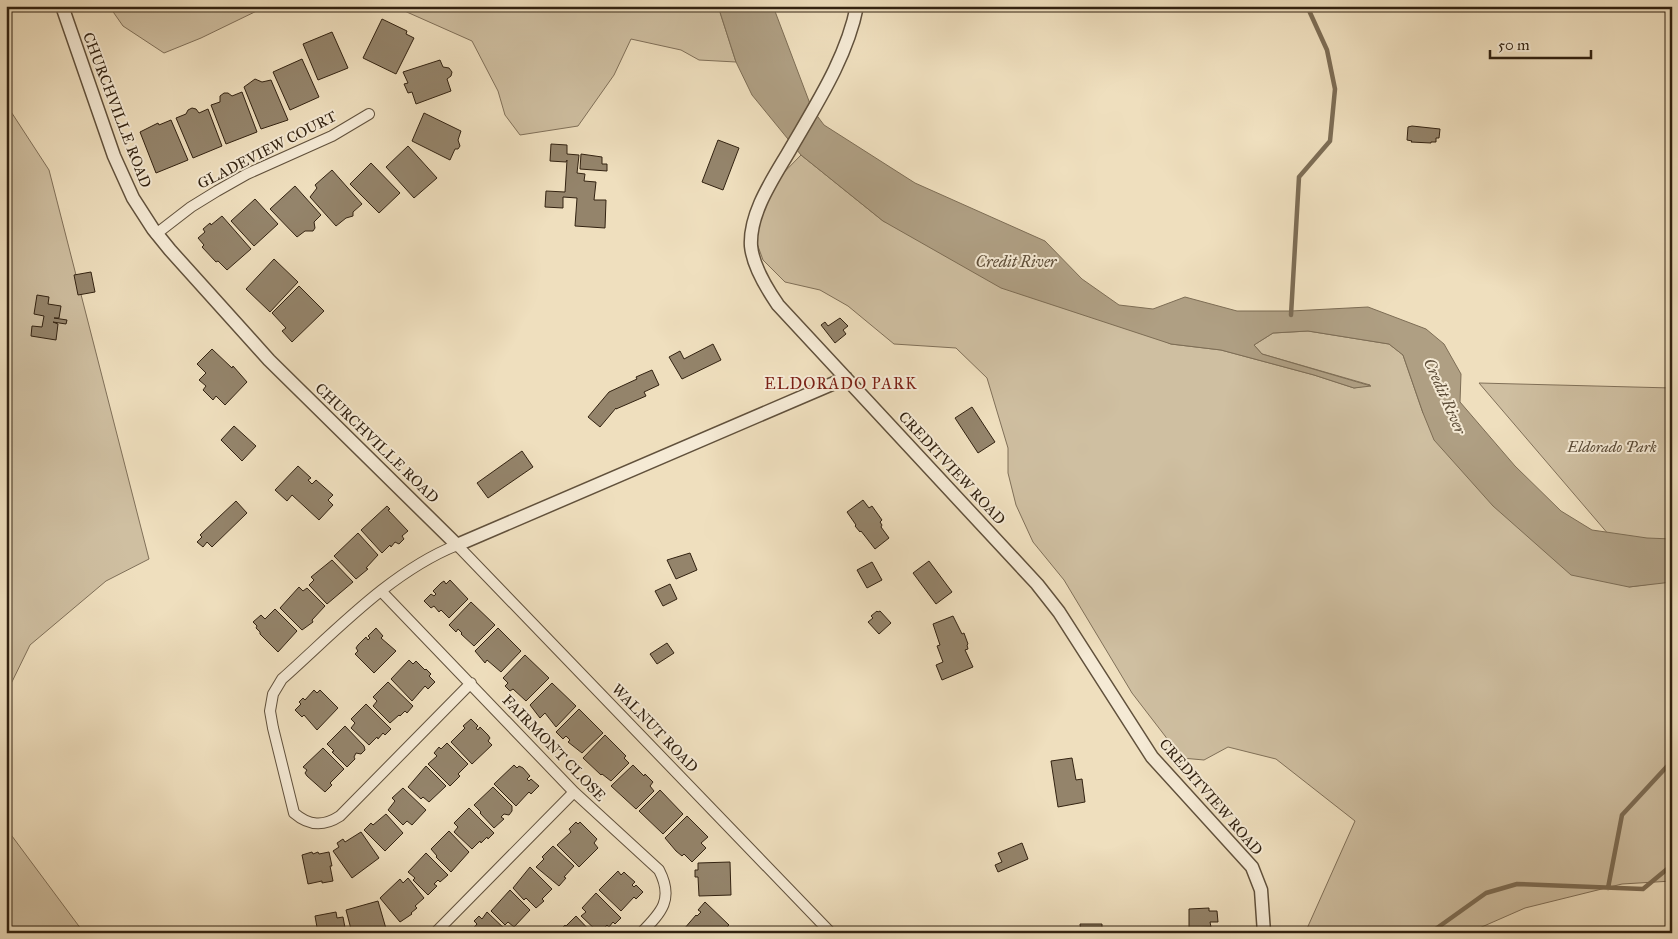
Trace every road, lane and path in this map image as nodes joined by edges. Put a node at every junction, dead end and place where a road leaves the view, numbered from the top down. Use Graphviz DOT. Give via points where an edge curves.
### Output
graph roads {
  1 [pos="62,6"];
  2 [pos="857,6"];
  3 [pos="369,114"];
  4 [pos="156,234"];
  5 [pos="846,378"];
  6 [pos="457,545"];
  7 [pos="381,590"];
  8 [pos="470,683"];
  9 [pos="574,792"];
  10 [pos="435,933"];
  11 [pos="641,933"];
  12 [pos="831,933"];
  13 [pos="1264,933"];
  1 -- 4 [label="street, CHURCHVILLE ROAD" via="114,156 133,198"];
  2 -- 5 [label="street, CREDITVIEW ROAD" via="842,51 823,91 758,210 751,246 768,290 778,305"];
  3 -- 4 [label="street, GLADEVIEW COURT" via="332,136 247,174 191,207"];
  4 -- 6 [label="street, CHURCHVILLE ROAD" via="269,360"];
  5 -- 6 [label="street"];
  5 -- 13 [label="street, CREDITVIEW ROAD" via="1060,612 1152,757 1252,867 1261,890"];
  6 -- 7 [label="street" via="415,566"];
  6 -- 12 [label="street, WALNUT ROAD"];
  7 -- 8 [label="street, FAIRMONT CLOSE"];
  7 -- 8 [label="street" via="282,679 273,694 272,728 294,813 311,824 321,824 340,816"];
  8 -- 9 [label="street, FAIRMONT CLOSE"];
  9 -- 10 [label="street"];
  9 -- 11 [label="street, FAIRMONT CLOSE" via="659,870 665,881 663,906"];
}
